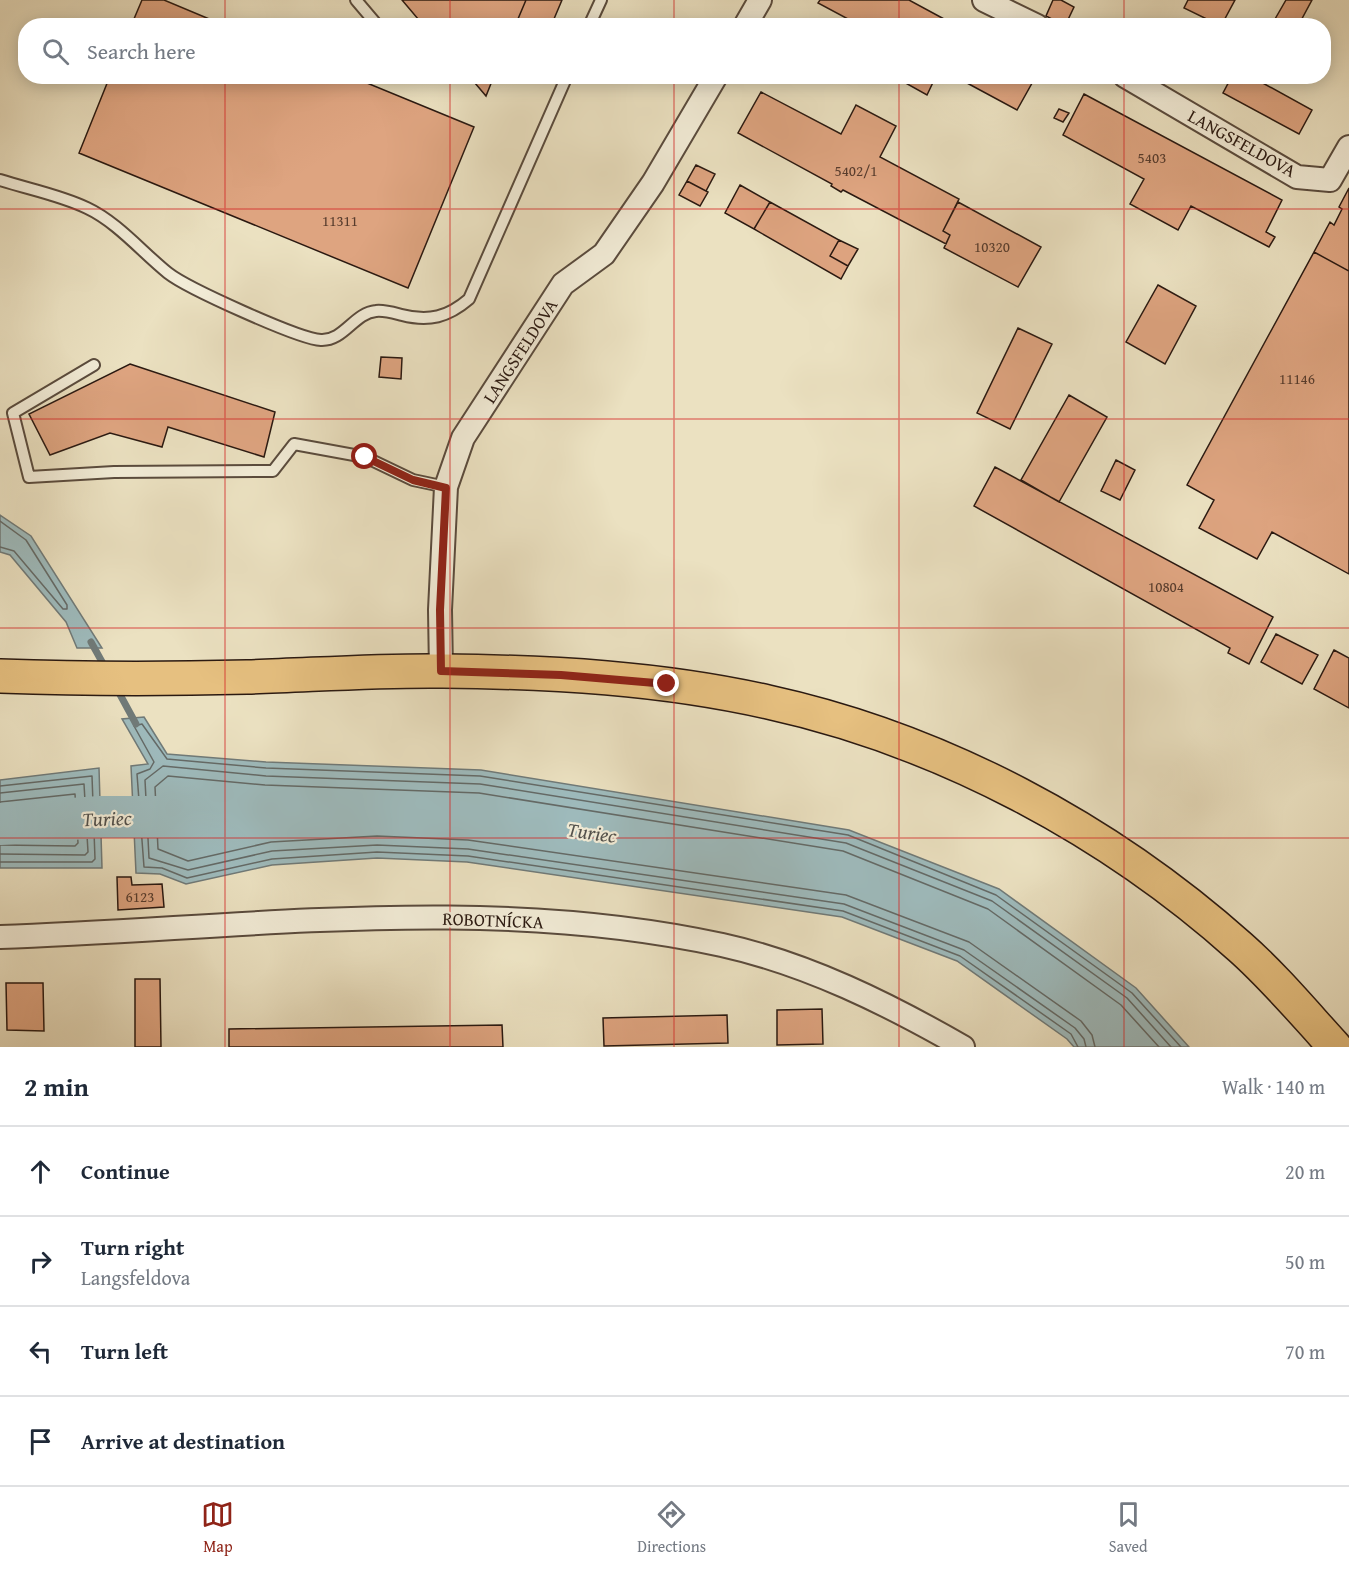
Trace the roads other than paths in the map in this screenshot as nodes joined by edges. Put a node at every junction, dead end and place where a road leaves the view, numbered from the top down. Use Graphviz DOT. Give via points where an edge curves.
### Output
graph roads {
  1 [pos="356,0"];
  2 [pos="601,0"];
  3 [pos="760,0"];
  4 [pos="984,0"];
  5 [pos="371,18"];
  6 [pos="593,18"];
  7 [pos="750,18"];
  8 [pos="1021,18"];
  9 [pos="563,84"];
  10 [pos="711,84"];
  11 [pos="1139,84"];
  12 [pos="1349,147"];
  13 [pos="0,180"];
  14 [pos="94,365"];
  15 [pos="446,488"];
  16 [pos="441,671"];
  17 [pos="0,676"];
  18 [pos="0,937"];
  19 [pos="963,1047"];
  20 [pos="1335,1047"];
  1 -- 5 [label="lane"];
  2 -- 6 [label="lane"];
  3 -- 7 [label="street"];
  4 -- 8 [label="street"];
  9 -- 13 [label="lane" via="469,299 454,312 437,319 415,319 379,310 369,312 331,339 297,333 188,286 87,208"];
  10 -- 15 [label="street, LANGSFELDOVA" via="653,183 604,254 563,284 463,438"];
  11 -- 12 [label="street, LANGSFELDOVA" via="1297,177 1330,180"];
  14 -- 15 [label="lane" via="13,413 29,477 114,471 273,471 294,444 365,457 413,480"];
  15 -- 16 [label="street, LANGSFELDOVA"];
  16 -- 17 [label="main road" via="85,679"];
  16 -- 20 [label="main road" via="620,678 711,691 823,716 936,756 1057,815 1139,867 1241,948"];
  18 -- 19 [label="street, ROBOTNÍCKA" via="352,919 481,917 606,926 723,945 788,965 901,1011"];
}
